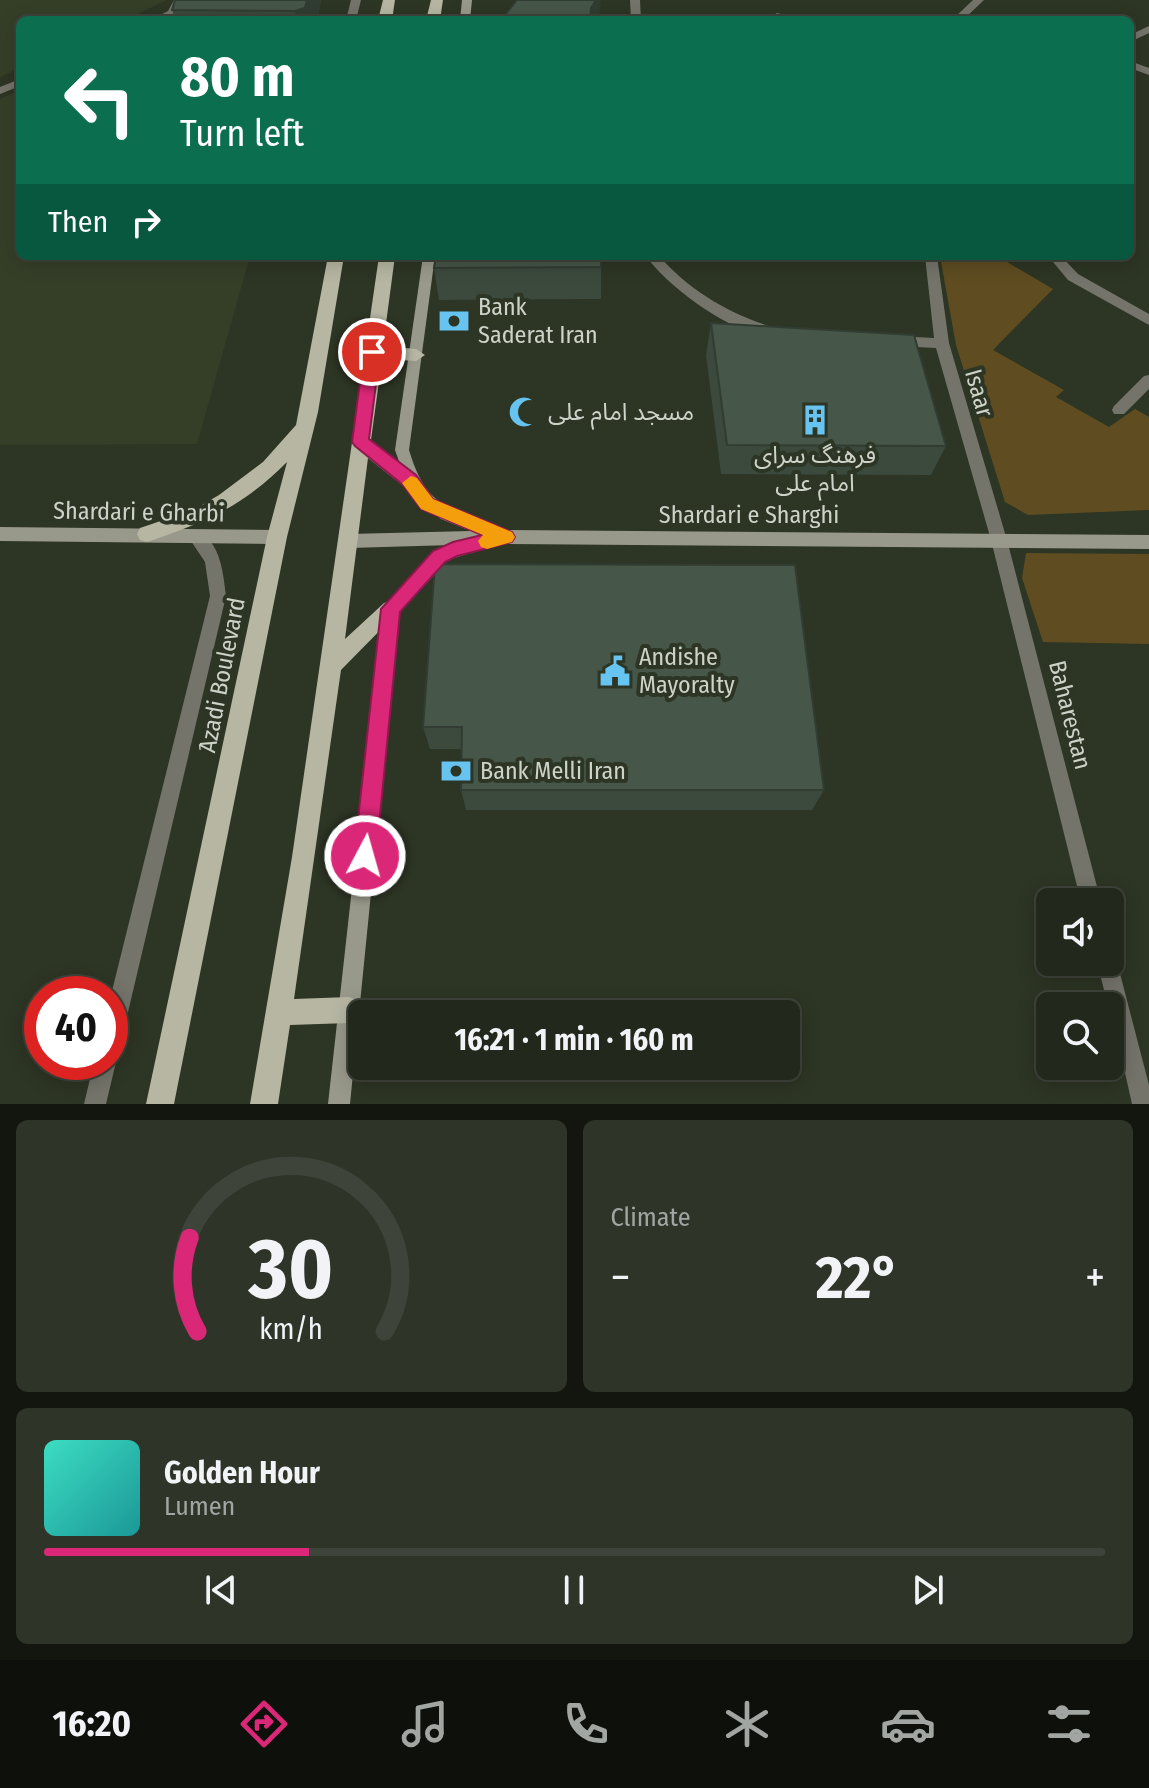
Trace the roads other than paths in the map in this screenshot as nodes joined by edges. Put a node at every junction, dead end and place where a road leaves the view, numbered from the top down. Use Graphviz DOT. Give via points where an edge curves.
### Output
graph roads {
  1 [pos="179,0"];
  2 [pos="979,0"];
  3 [pos="165,16"];
  4 [pos="961,16"];
  5 [pos="335,260"];
  6 [pos="386,260"];
  7 [pos="428,260"];
  8 [pos="655,260"];
  9 [pos="932,260"];
  10 [pos="1058,260"];
  11 [pos="1149,320"];
  12 [pos="788,335"];
  13 [pos="883,341"];
  14 [pos="942,343"];
  15 [pos="372,352"];
  16 [pos="416,355"];
  17 [pos="1149,380"];
  18 [pos="1119,410"];
  19 [pos="309,412"];
  20 [pos="361,442"];
  21 [pos="409,480"];
  22 [pos="0,534"];
  23 [pos="147,534"];
  24 [pos="277,537"];
  25 [pos="506,537"];
  26 [pos="197,538"];
  27 [pos="999,540"];
  28 [pos="349,541"];
  29 [pos="1149,542"];
  30 [pos="391,609"];
  31 [pos="331,665"];
  32 [pos="1087,888"];
  33 [pos="126,976"];
  34 [pos="1111,976"];
  35 [pos="350,1000"];
  36 [pos="348,1010"];
  37 [pos="279,1012"];
  38 [pos="348,1019"];
  39 [pos="101,1080"];
  40 [pos="95,1104"];
  41 [pos="160,1104"];
  42 [pos="264,1104"];
  43 [pos="339,1104"];
  44 [pos="1143,1104"];
  1 -- 3 [label="street"];
  2 -- 4 [label="street"];
  5 -- 19 [label="main road, َAzadi Boulevard"];
  6 -- 15 [label="main road"];
  7 -- 16 [label="street"];
  8 -- 12 [label="street" via="701,300 753,327"];
  9 -- 14 [label="street, Isaar"];
  10 -- 11 [label="street" via="1073,277"];
  13 -- 14 [label="street"];
  14 -- 27 [label="street, Isaar"];
  15 -- 16 [label="main road"];
  15 -- 20 [label="main road"];
  16 -- 21 [label="street" via="402,450"];
  17 -- 18 [label="street"];
  19 -- 23 [label="main road" via="297,438 224,503"];
  19 -- 24 [label="main road, َAzadi Boulevard"];
  20 -- 21 [label="main road"];
  20 -- 28 [label="main road"];
  21 -- 25 [label="street" via="427,504"];
  22 -- 23 [label="street, Shardari e Gharbi"];
  23 -- 26 [label="street, Shardari e Gharbi"];
  24 -- 26 [label="street, Shardari e Gharbi"];
  24 -- 41 [label="main road, َAzadi Boulevard"];
  25 -- 27 [label="street, Shardari e Sharghi"];
  25 -- 28 [label="street, Shardari e Sharghi"];
  25 -- 30 [label="street" via="439,556"];
  26 -- 33 [label="street" via="213,560 218,596"];
  27 -- 29 [label="street, Shardari e Sharghi"];
  27 -- 32 [label="street, Baharestan"];
  28 -- 31 [label="main road"];
  30 -- 31 [label="main road"];
  30 -- 35 [label="street"];
  31 -- 37 [label="main road"];
  34 -- 44 [label="street"];
  36 -- 37 [label="main road"];
  37 -- 42 [label="main road"];
  38 -- 43 [label="street"];
  39 -- 40 [label="street"];
}
